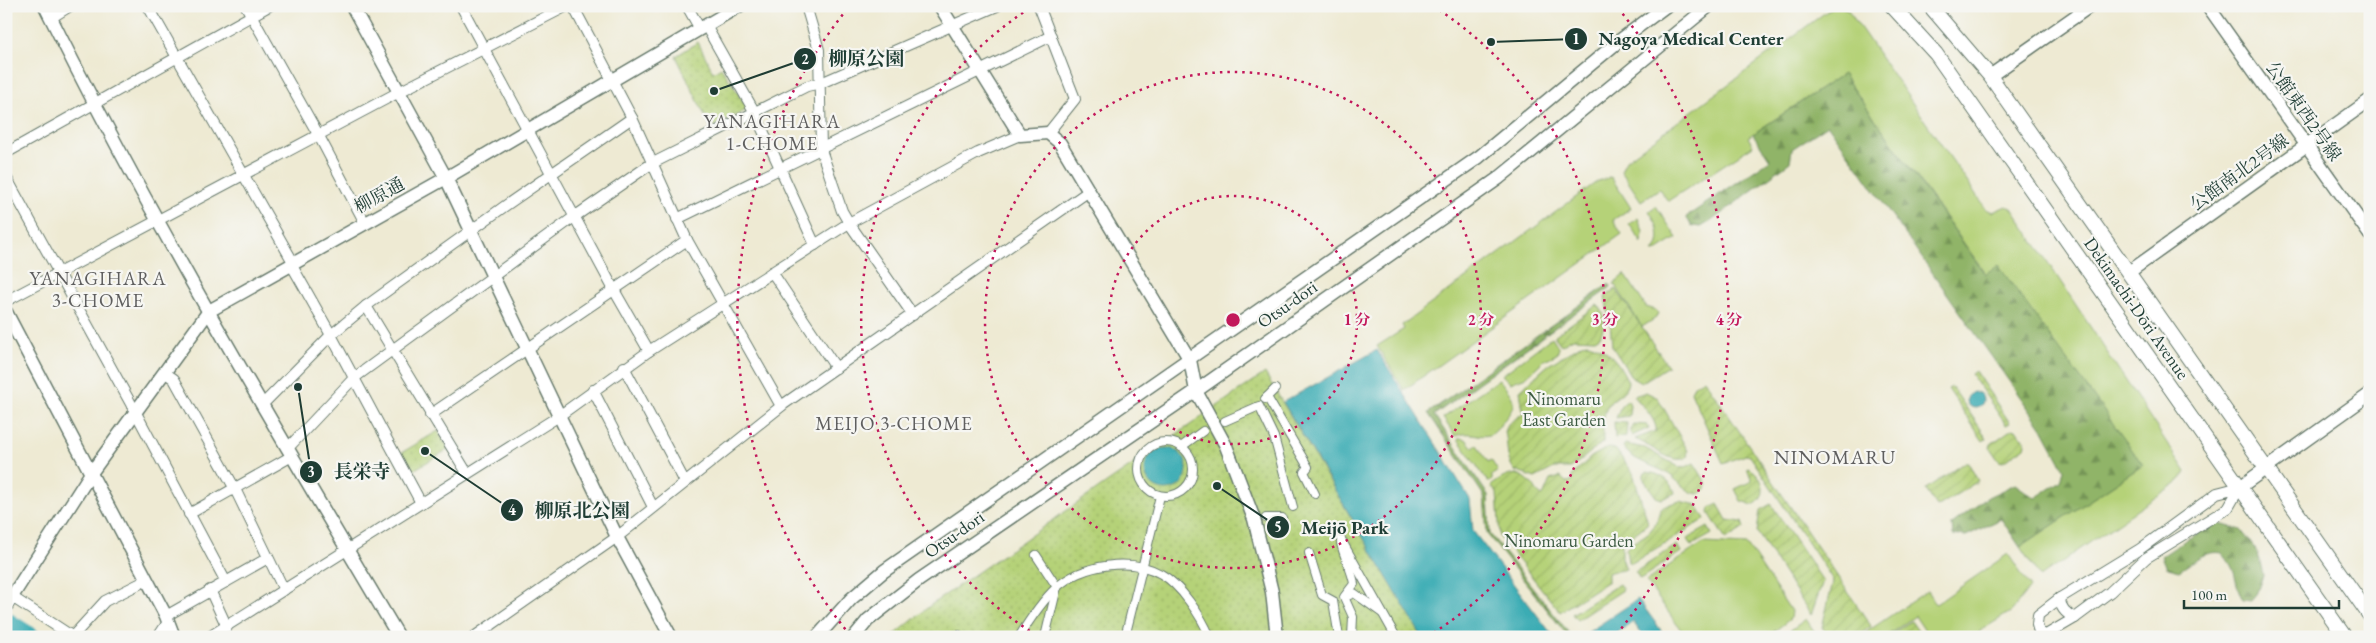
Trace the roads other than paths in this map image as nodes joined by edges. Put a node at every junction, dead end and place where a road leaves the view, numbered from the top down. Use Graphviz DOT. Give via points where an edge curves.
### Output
graph roads {
  1 [pos="45,6"];
  2 [pos="70,6"];
  3 [pos="148,6"];
  4 [pos="246,6"];
  5 [pos="269,6"];
  6 [pos="352,6"];
  7 [pos="461,6"];
  8 [pos="567,6"];
  9 [pos="573,6"];
  10 [pos="687,6"];
  11 [pos="739,6"];
  12 [pos="806,6"];
  13 [pos="940,6"];
  14 [pos="997,6"];
  15 [pos="1666,6"];
  16 [pos="1709,6"];
  17 [pos="1892,6"];
  18 [pos="1930,6"];
  19 [pos="2090,6"];
  20 [pos="2208,6"];
  21 [pos="1040,7"];
  22 [pos="251,16"];
  23 [pos="51,18"];
  24 [pos="952,26"];
  25 [pos="703,28"];
  26 [pos="1051,36"];
  27 [pos="484,49"];
  28 [pos="178,58"];
  29 [pos="979,71"];
  30 [pos="1990,76"];
  31 [pos="612,81"];
  32 [pos="821,83"];
  33 [pos="400,92"];
  34 [pos="2370,100"];
  35 [pos="94,104"];
  36 [pos="754,111"];
  37 [pos="632,118"];
  38 [pos="528,130"];
  39 [pos="1048,133"];
  40 [pos="1020,135"];
  41 [pos="319,136"];
  42 [pos="2306,144"];
  43 [pos="821,150"];
  44 [pos="6,153"];
  45 [pos="651,164"];
  46 [pos="779,168"];
  47 [pos="552,174"];
  48 [pos="244,175"];
  49 [pos="6,177"];
  50 [pos="446,178"];
  51 [pos="1089,192"];
  52 [pos="574,217"];
  53 [pos="677,219"];
  54 [pos="159,221"];
  55 [pos="365,223"];
  56 [pos="848,223"];
  57 [pos="471,231"];
  58 [pos="2370,235"];
  59 [pos="687,240"];
  60 [pos="815,245"];
  61 [pos="292,263"];
  62 [pos="772,272"];
  63 [pos="2129,272"];
  64 [pos="60,273"];
  65 [pos="493,276"];
  66 [pos="614,290"];
  67 [pos="6,301"];
  68 [pos="722,304"];
  69 [pos="366,306"];
  70 [pos="209,310"];
  71 [pos="6,312"];
  72 [pos="912,315"];
  73 [pos="331,335"];
  74 [pos="391,349"];
  75 [pos="528,350"];
  76 [pos="649,350"];
  77 [pos="1190,360"];
  78 [pos="624,367"];
  79 [pos="836,368"];
  80 [pos="164,372"];
  81 [pos="354,378"];
  82 [pos="1275,389"];
  83 [pos="593,390"];
  84 [pos="1196,391"];
  85 [pos="2370,394"];
  86 [pos="1267,397"];
  87 [pos="263,404"];
  88 [pos="781,406"];
  89 [pos="1259,406"];
  90 [pos="136,413"];
  91 [pos="430,415"];
  92 [pos="559,416"];
  93 [pos="1225,420"];
  94 [pos="1203,431"];
  95 [pos="1181,447"];
  96 [pos="290,452"];
  97 [pos="1133,457"];
  98 [pos="1138,466"];
  99 [pos="2265,468"];
  100 [pos="91,473"];
  101 [pos="467,473"];
  102 [pos="685,482"];
  103 [pos="2240,488"];
  104 [pos="234,489"];
  105 [pos="1315,494"];
  106 [pos="1160,496"];
  107 [pos="421,503"];
  108 [pos="1294,507"];
  109 [pos="652,508"];
  110 [pos="189,514"];
  111 [pos="1266,518"];
  112 [pos="1282,518"];
  113 [pos="617,537"];
  114 [pos="348,551"];
  115 [pos="1309,553"];
  116 [pos="1036,554"];
  117 [pos="268,558"];
  118 [pos="1141,566"];
  119 [pos="147,580"];
  120 [pos="226,582"];
  121 [pos="1057,588"];
  122 [pos="210,590"];
  123 [pos="284,590"];
  124 [pos="1344,597"];
  125 [pos="2060,598"];
  126 [pos="8,600"];
  127 [pos="1334,601"];
  128 [pos="1383,614"];
  129 [pos="2370,616"];
  130 [pos="2075,618"];
  131 [pos="167,619"];
  132 [pos="227,627"];
  133 [pos="73,636"];
  134 [pos="158,637"];
  135 [pos="174,637"];
  136 [pos="208,637"];
  137 [pos="399,637"];
  138 [pos="474,637"];
  139 [pos="672,637"];
  140 [pos="817,637"];
  141 [pos="854,637"];
  142 [pos="1019,637"];
  143 [pos="1045,637"];
  144 [pos="1125,637"];
  145 [pos="1210,637"];
  146 [pos="1276,637"];
  147 [pos="1339,637"];
  148 [pos="1352,637"];
  149 [pos="1396,637"];
  150 [pos="2345,637"];
  1 -- 23 [label="street"];
  2 -- 23 [label="street"];
  3 -- 28 [label="street"];
  4 -- 22 [label="street"];
  5 -- 22 [label="street"];
  6 -- 33 [label="street"];
  7 -- 27 [label="street"];
  8 -- 27 [label="street"];
  9 -- 31 [label="street"];
  10 -- 25 [label="street"];
  11 -- 25 [label="street, 柳原通"];
  12 -- 32 [label="street" via="819,50"];
  13 -- 24 [label="street"];
  14 -- 24 [label="street"];
  15 -- 77 [label="street, Otsu-dori" via="1479,156"];
  16 -- 84 [label="street, Otsu-dori" via="1499,178"];
  17 -- 103 [label="main road, Dekimachi-Dōri Avenue" via="1936,54"];
  18 -- 30 [label="main road, Dekimachi-Dōri Avenue"];
  19 -- 30 [label="street"];
  20 -- 42 [label="street, 公館東西2号線"];
  21 -- 26 [label="street"];
  22 -- 28 [label="street"];
  22 -- 41 [label="street"];
  23 -- 35 [label="street"];
  24 -- 29 [label="street"];
  24 -- 32 [label="street"];
  25 -- 31 [label="street, 柳原通"];
  25 -- 36 [label="street"];
  26 -- 29 [label="street"];
  26 -- 39 [label="street" via="1074,99"];
  27 -- 33 [label="street"];
  27 -- 38 [label="street"];
  28 -- 35 [label="street"];
  28 -- 48 [label="street"];
  29 -- 40 [label="street"];
  29 -- 43 [label="street"];
  30 -- 63 [label="main road, Dekimachi-Dōri Avenue"];
  31 -- 37 [label="street"];
  31 -- 38 [label="street, 柳原通"];
  32 -- 36 [label="street" via="807,86"];
  32 -- 43 [label="street"];
  33 -- 41 [label="street"];
  33 -- 50 [label="street"];
  34 -- 42 [label="street, 公館南北2号線"];
  35 -- 44 [label="street"];
  35 -- 54 [label="street"];
  36 -- 45 [label="street"];
  36 -- 46 [label="street"];
  37 -- 45 [label="street"];
  37 -- 47 [label="street"];
  38 -- 47 [label="street"];
  38 -- 50 [label="street, 柳原通"];
  39 -- 40 [label="street"];
  39 -- 51 [label="street" via="1060,143"];
  40 -- 56 [label="street" via="978,153"];
  41 -- 48 [label="street"];
  41 -- 55 [label="street"];
  42 -- 58 [label="street, 公館東西2号線"];
  42 -- 63 [label="street, 公館南北2号線"];
  43 -- 46 [label="street"];
  43 -- 56 [label="street"];
  45 -- 52 [label="street"];
  45 -- 53 [label="street"];
  46 -- 53 [label="street"];
  46 -- 60 [label="street"];
  47 -- 52 [label="street"];
  47 -- 57 [label="street"];
  48 -- 54 [label="street"];
  48 -- 61 [label="street"];
  49 -- 64 [label="street"];
  50 -- 55 [label="street, 柳原通"];
  50 -- 57 [label="street"];
  51 -- 72 [label="street"];
  51 -- 77 [label="street"];
  52 -- 65 [label="street"];
  52 -- 66 [label="street"];
  53 -- 59 [label="street"];
  54 -- 64 [label="street"];
  54 -- 70 [label="street"];
  55 -- 61 [label="street, 柳原通"];
  56 -- 60 [label="street"];
  56 -- 72 [label="street"];
  57 -- 65 [label="street"];
  57 -- 69 [label="street"];
  59 -- 66 [label="street"];
  59 -- 68 [label="street"];
  60 -- 62 [label="street"];
  61 -- 70 [label="street, 柳原通"];
  61 -- 73 [label="street"];
  62 -- 68 [label="street"];
  62 -- 79 [label="street"];
  63 -- 99 [label="main road, Dekimachi-Dōri Avenue"];
  64 -- 67 [label="street"];
  64 -- 90 [label="street"];
  65 -- 74 [label="street"];
  65 -- 75 [label="street"];
  66 -- 75 [label="street"];
  66 -- 76 [label="street"];
  68 -- 76 [label="street"];
  68 -- 88 [label="street"];
  69 -- 73 [label="street"];
  69 -- 74 [label="street"];
  70 -- 80 [label="street, 柳原通"];
  70 -- 87 [label="street"];
  71 -- 100 [label="street"];
  72 -- 79 [label="street"];
  73 -- 81 [label="street"];
  73 -- 87 [label="street"];
  74 -- 81 [label="street"];
  74 -- 91 [label="street"];
  75 -- 91 [label="street"];
  75 -- 92 [label="street"];
  76 -- 78 [label="street"];
  77 -- 84 [label="street"];
  77 -- 140 [label="street, Otsu-dori" via="884,571 851,599"];
  78 -- 83 [label="street"];
  78 -- 102 [label="street"];
  79 -- 88 [label="street"];
  80 -- 90 [label="street, 柳原通"];
  80 -- 104 [label="street" via="174,379"];
  81 -- 96 [label="street"];
  81 -- 107 [label="street"];
  82 -- 86 [label="street"];
  83 -- 92 [label="street"];
  83 -- 109 [label="street"];
  84 -- 141 [label="street, Otsu-dori" via="907,588 868,620"];
  84 -- 146 [label="street" via="1226,446 1254,518 1271,583"];
  85 -- 99 [label="street"];
  86 -- 89 [label="street"];
  86 -- 105 [label="street" via="1308,467 1304,472"];
  87 -- 96 [label="street"];
  88 -- 102 [label="street"];
  89 -- 93 [label="street"];
  89 -- 108 [label="street" via="1274,437"];
  90 -- 100 [label="street, 柳原通"];
  90 -- 110 [label="street"];
  91 -- 101 [label="street"];
  92 -- 101 [label="street"];
  92 -- 113 [label="street"];
  94 -- 95 [label="street"];
  95 -- 98 [label="street" via="1156,443 1144,453"];
  95 -- 106 [label="street" via="1192,462 1191,480 1178,494"];
  96 -- 104 [label="street"];
  96 -- 114 [label="street"];
  97 -- 98 [label="street"];
  98 -- 106 [label="street" via="1141,482"];
  99 -- 103 [label="street"];
  99 -- 129 [label="main road, Dekimachi-Dōri Avenue"];
  100 -- 119 [label="street"];
  100 -- 126 [label="street, 柳原通"];
  101 -- 107 [label="street"];
  102 -- 109 [label="street"];
  103 -- 125 [label="street" via="2217,493 2140,549"];
  103 -- 130 [label="street" via="2228,508 2146,558 2110,592"];
  103 -- 150 [label="main road, Dekimachi-Dōri Avenue"];
  104 -- 110 [label="street"];
  104 -- 117 [label="street"];
  106 -- 118 [label="street"];
  107 -- 114 [label="street"];
  109 -- 113 [label="street"];
  110 -- 120 [label="street"];
  111 -- 112 [label="street"];
  113 -- 138 [label="street"];
  113 -- 139 [label="street"];
  114 -- 123 [label="street"];
  114 -- 137 [label="street"];
  115 -- 127 [label="street" via="1322,595"];
  116 -- 121 [label="street"];
  117 -- 120 [label="street"];
  117 -- 123 [label="street"];
  118 -- 121 [label="street" via="1097,567"];
  118 -- 144 [label="street"];
  118 -- 145 [label="street" via="1162,574 1190,600"];
  119 -- 131 [label="street"];
  119 -- 133 [label="street" via="105,602"];
  120 -- 122 [label="street"];
  121 -- 142 [label="street"];
  121 -- 143 [label="street"];
  122 -- 131 [label="street"];
  122 -- 132 [label="street"];
  123 -- 132 [label="street"];
  124 -- 127 [label="street"];
  124 -- 128 [label="street" via="1354,593"];
  124 -- 128 [label="street" via="1354,584 1338,534"];
  124 -- 148 [label="street" via="1353,617"];
  125 -- 130 [label="street" via="2066,614"];
  125 -- 130 [label="street" via="2038,615 2039,632 2046,635"];
  126 -- 133 [label="street"];
  127 -- 147 [label="street"];
  128 -- 149 [label="street"];
  131 -- 134 [label="street"];
  131 -- 135 [label="street"];
  132 -- 136 [label="street"];
}
